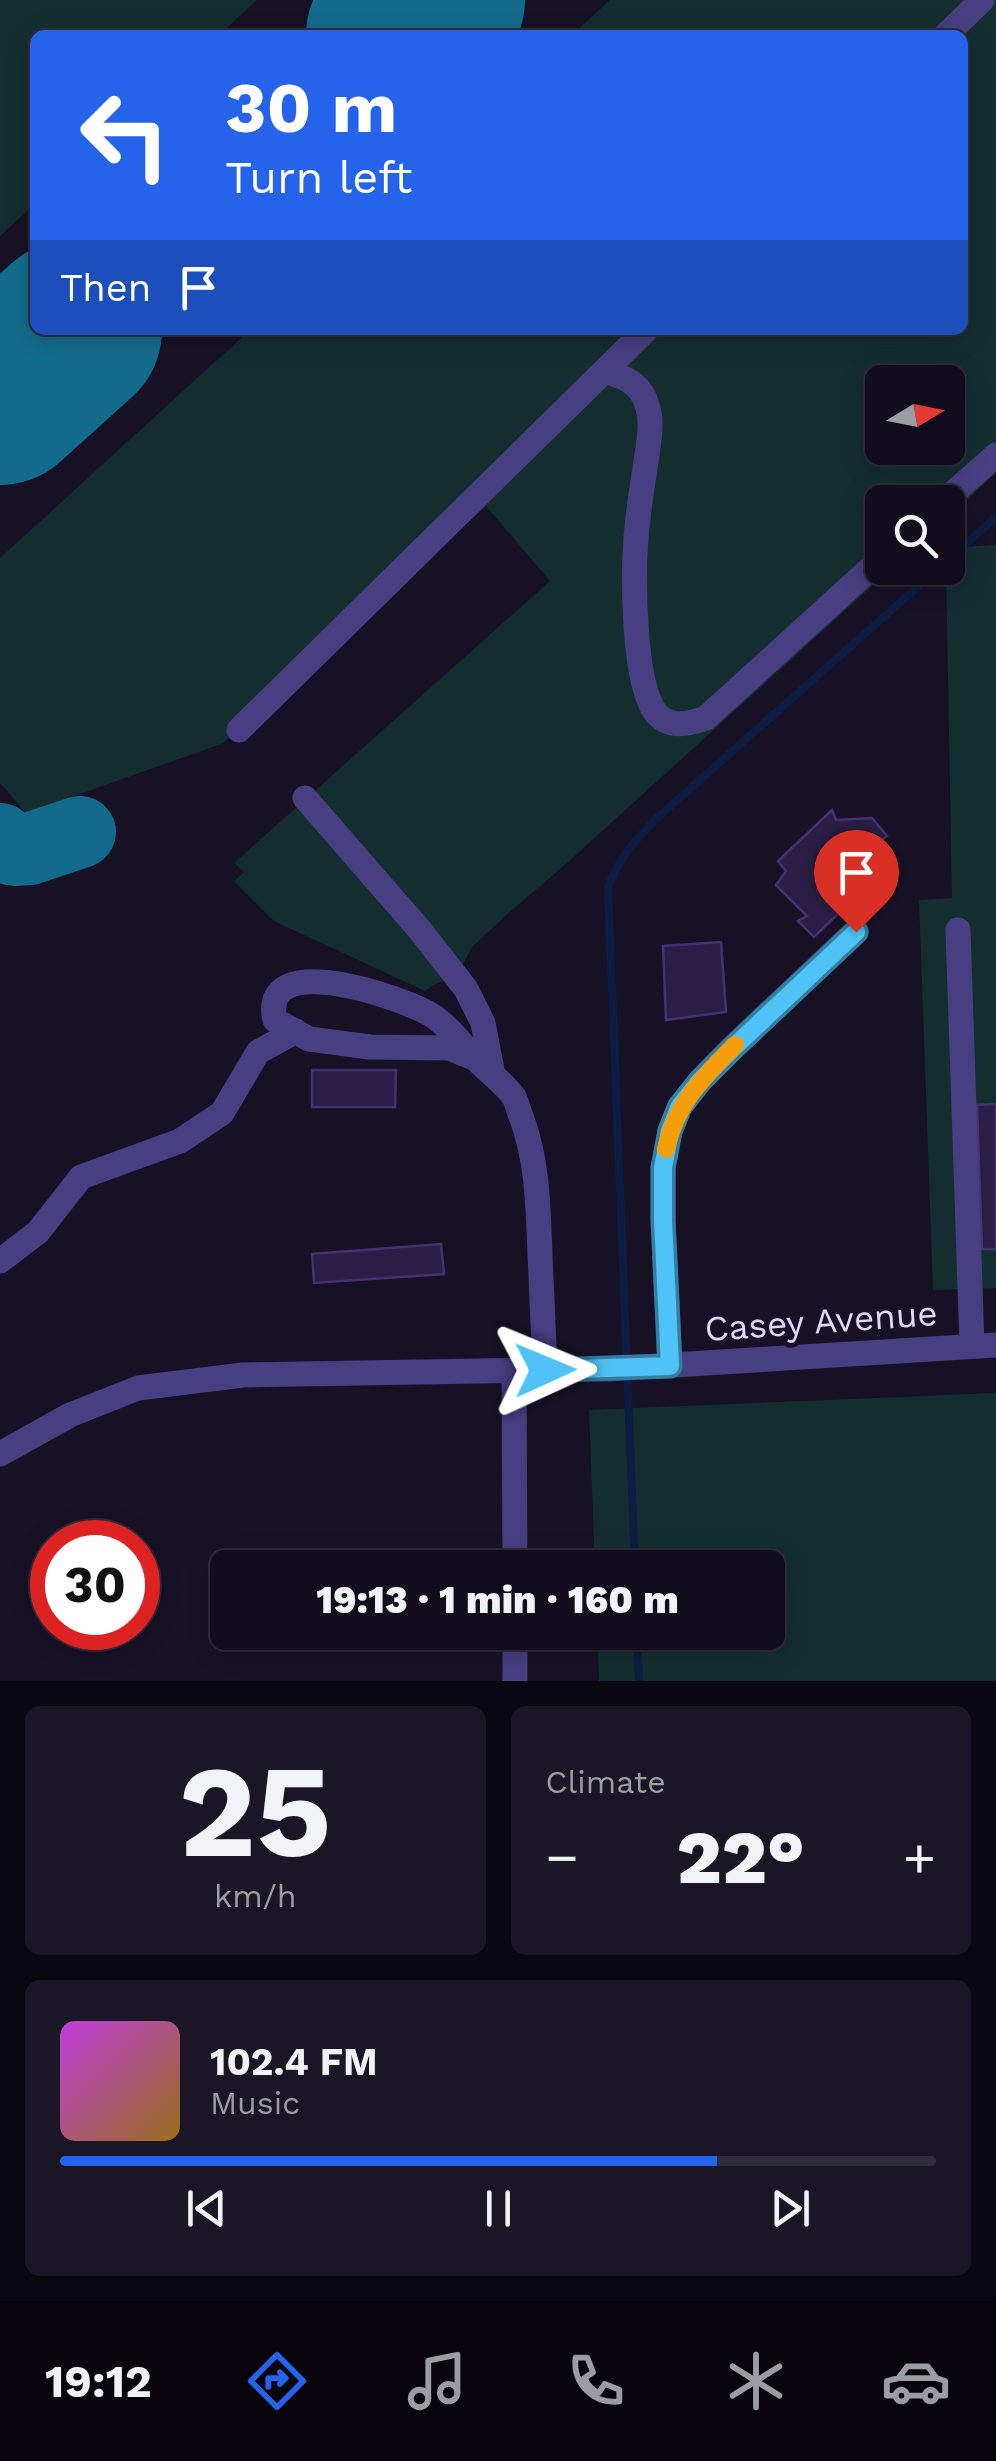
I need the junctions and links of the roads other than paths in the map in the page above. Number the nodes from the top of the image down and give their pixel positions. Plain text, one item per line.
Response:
1 (982, 0) edge
2 (951, 30) edge
3 (641, 335) edge
4 (604, 371) junction
5 (996, 454) edge
6 (962, 485) edge
7 (865, 573) edge
8 (239, 730) dead end
9 (306, 798) dead end
10 (958, 930) dead end
11 (856, 932) dead end
12 (296, 1031) junction
13 (484, 1067) junction
14 (0, 1261) edge
15 (984, 1346) edge
16 (662, 1367) junction
17 (545, 1370) junction
18 (514, 1371) junction
19 (0, 1454) edge
20 (515, 1550) edge
21 (515, 1650) edge
22 (515, 1681) edge

1 - 2 street
3 - 4 street
4 - 7 street
4 - 8 street
5 - 6 street
9 - 13 street
10 - 15 street
11 - 16 street
12 - 13 street
12 - 13 street
12 - 14 street
13 - 17 street
15 - 16 street, Casey Avenue
16 - 17 street, Casey Avenue
17 - 18 street, Casey Avenue
18 - 19 street, Casey Avenue
18 - 20 street
21 - 22 street

